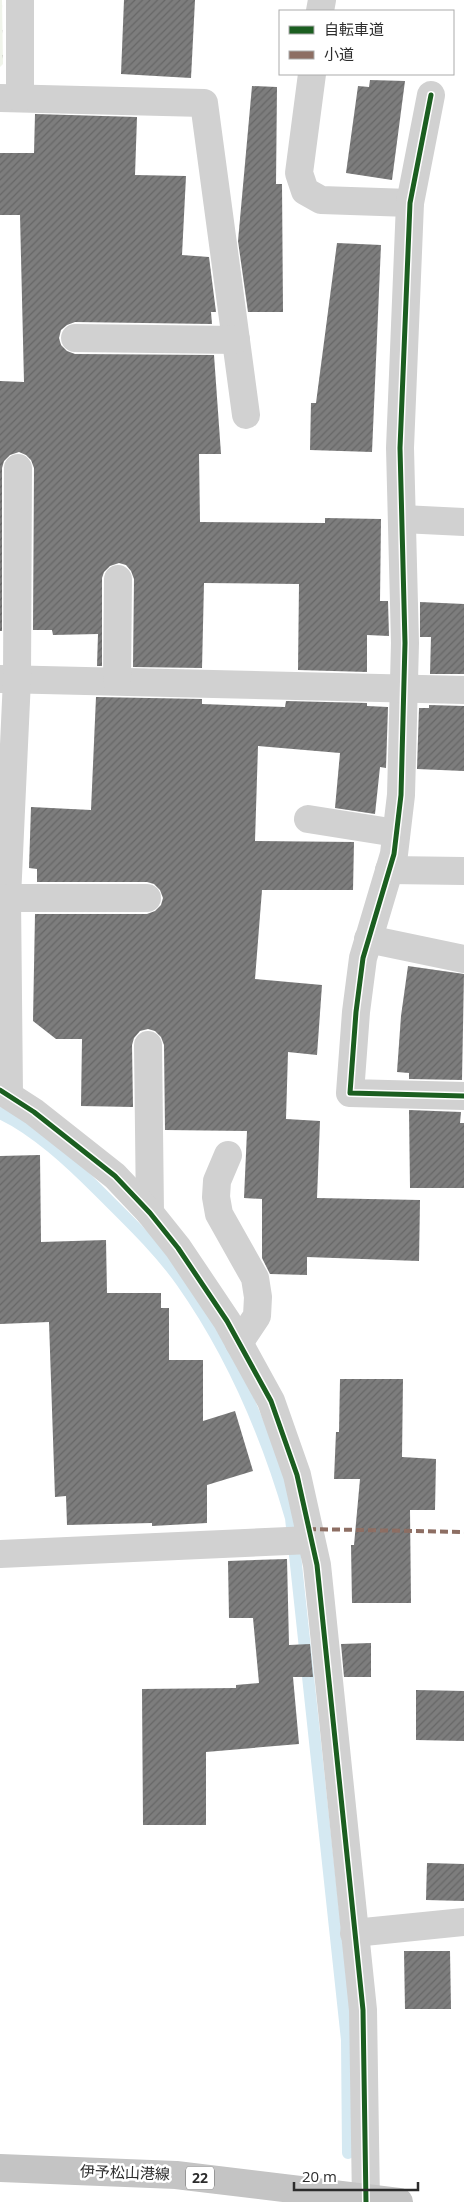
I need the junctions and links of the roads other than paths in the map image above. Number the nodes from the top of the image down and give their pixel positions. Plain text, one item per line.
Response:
1 (20, 0) edge
2 (312, 75) edge
3 (431, 95) dead end
4 (10, 98) edge
5 (410, 203) junction
6 (75, 338) dead end
7 (236, 340) junction
8 (246, 415) dead end
9 (18, 468) dead end
10 (402, 519) junction
11 (464, 522) edge
12 (118, 579) dead end
13 (8, 679) edge
14 (116, 681) junction
15 (404, 687) junction
16 (464, 690) edge
17 (308, 820) dead end
18 (396, 833) junction
19 (389, 870) junction
20 (464, 871) edge
21 (6, 898) junction
22 (147, 898) dead end
23 (368, 939) junction
24 (464, 959) edge
25 (148, 1045) dead end
26 (4, 1093) edge
27 (464, 1096) edge
28 (228, 1155) dead end
29 (150, 1213) junction
30 (239, 1343) junction
31 (296, 1540) junction
32 (0, 1554) edge
33 (464, 1922) edge
34 (354, 1933) junction
35 (0, 2168) edge
36 (366, 2200) edge
37 (399, 2202) edge

1 - 4 street
2 - 5 street
3 - 5 street
4 - 7 street
5 - 10 street
6 - 7 street
7 - 8 street
9 - 13 street
10 - 11 street
10 - 15 street
12 - 14 street
13 - 14 street
13 - 21 street
14 - 15 street
15 - 16 street
15 - 18 street
17 - 18 street
18 - 19 street
19 - 20 street
19 - 23 street
21 - 22 street
21 - 26 street
23 - 24 street
23 - 27 street
25 - 29 street
26 - 29 street
28 - 30 street
29 - 30 street
30 - 31 street
31 - 32 street
31 - 34 street
33 - 34 street
34 - 36 street
35 - 36 main road, 伊予松山港線 / 22
36 - 37 main road, 伊予松山港線 / 22

